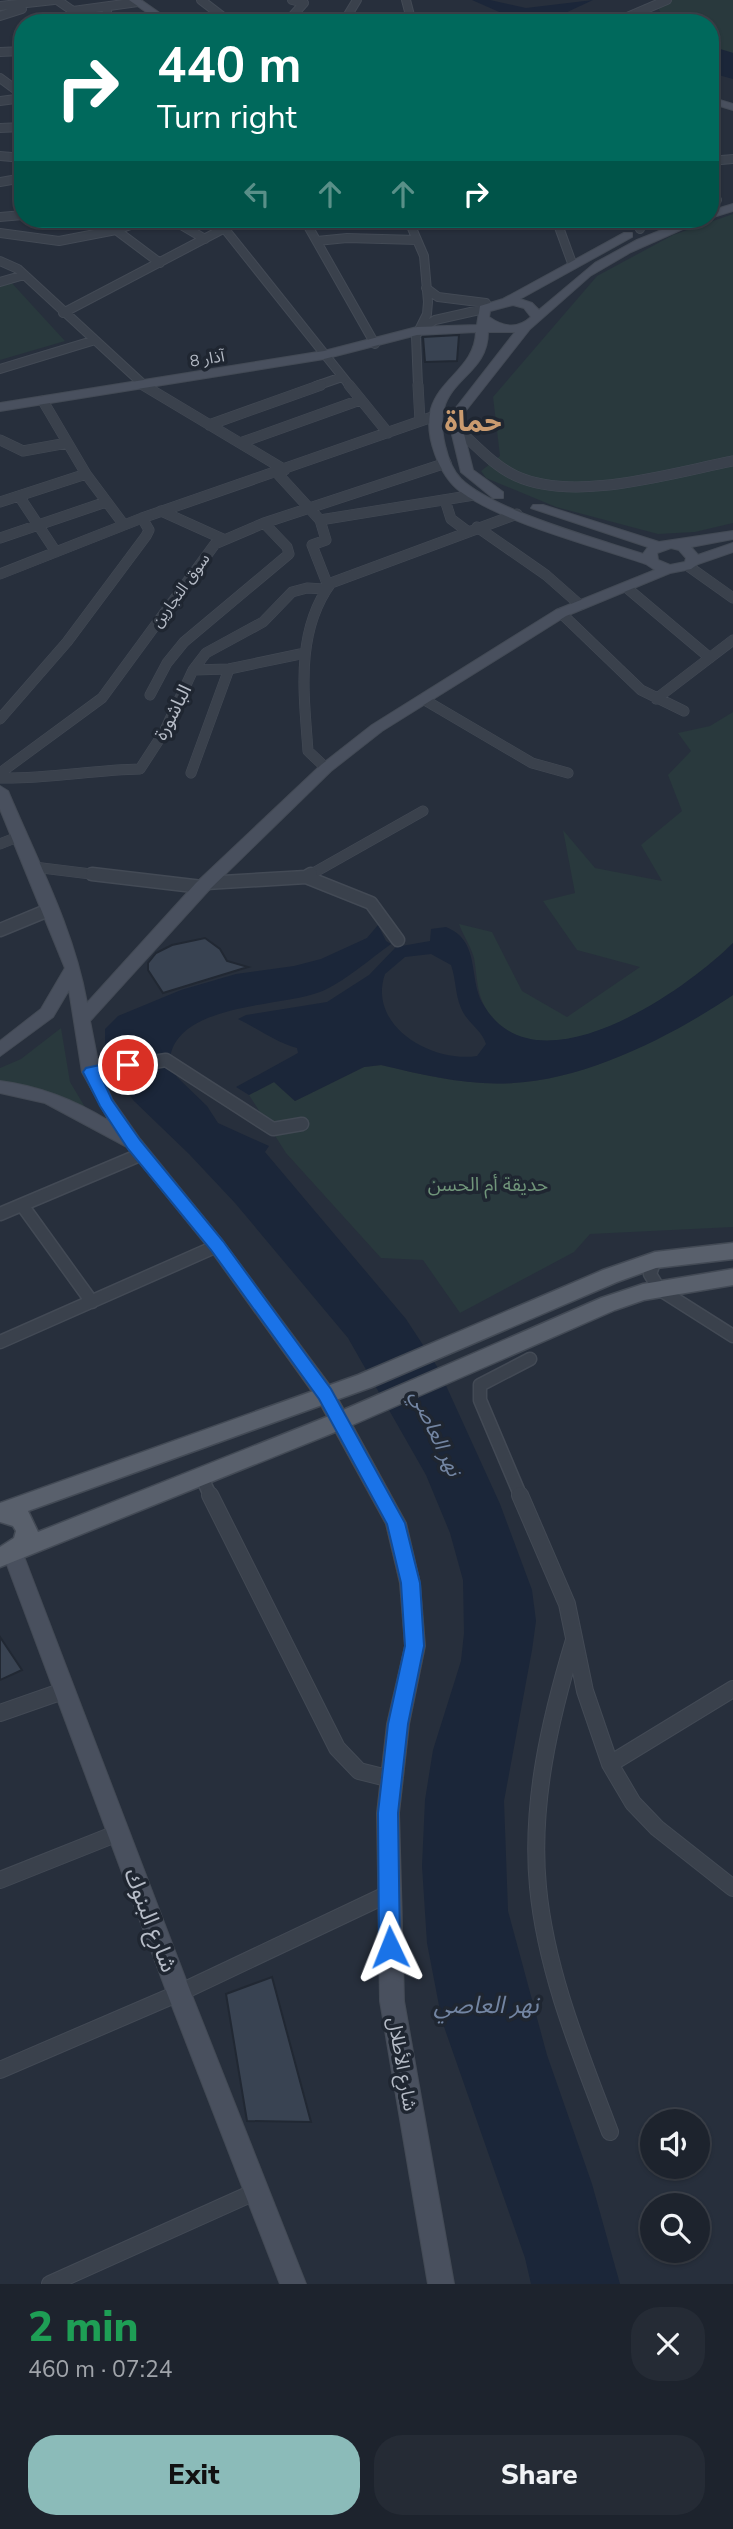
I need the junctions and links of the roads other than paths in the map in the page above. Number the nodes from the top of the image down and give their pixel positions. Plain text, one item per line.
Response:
1 (55, 0) edge
2 (201, 0) edge
3 (292, 0) edge
4 (42, 1) edge
5 (136, 1) edge
6 (665, 1) edge
7 (0, 6) edge
8 (108, 7) junction
9 (106, 14) edge
10 (156, 14) edge
11 (219, 14) edge
12 (295, 14) edge
13 (634, 14) edge
14 (0, 16) edge
15 (119, 228) edge
16 (186, 228) edge
17 (224, 228) joint
18 (309, 228) edge
19 (412, 228) edge
20 (559, 228) edge
21 (631, 228) edge
22 (673, 228) edge
23 (116, 229) junction
24 (0, 233) edge
25 (205, 239) junction
26 (417, 240) junction
27 (317, 241) junction
28 (0, 261) edge
29 (160, 263) junction
30 (572, 263) junction
31 (24, 275) junction
32 (0, 282) edge
33 (426, 288) junction
34 (507, 301) junction
35 (63, 313) junction
36 (485, 314) junction
37 (531, 322) junction
38 (454, 328) junction
39 (417, 331) junction
40 (92, 341) junction
41 (375, 344) junction
42 (481, 348) junction
43 (324, 355) junction
44 (0, 369) edge
45 (342, 377) junction
46 (143, 385) junction
47 (360, 400) junction
48 (43, 401) junction
49 (0, 407) edge
50 (435, 416) junction
51 (420, 421) junction
52 (209, 425) junction
53 (453, 425) junction
54 (387, 433) junction
55 (0, 440) edge
56 (67, 443) junction
57 (240, 443) junction
58 (491, 458) junction
59 (733, 461) edge
60 (446, 463) junction
61 (463, 463) junction
62 (281, 471) junction
63 (86, 474) junction
64 (474, 495) junction
65 (19, 496) junction
66 (445, 499) junction
67 (0, 502) edge
68 (106, 502) junction
69 (307, 509) junction
70 (161, 511) junction
71 (517, 514) junction
72 (142, 518) junction
73 (320, 520) junction
74 (264, 523) junction
75 (37, 525) junction
76 (124, 525) junction
77 (472, 529) junction
78 (0, 538) edge
79 (223, 540) junction
80 (678, 545) junction
81 (732, 545) edge
82 (658, 546) junction
83 (56, 552) junction
84 (651, 561) junction
85 (690, 564) junction
86 (668, 569) junction
87 (0, 574) edge
88 (326, 588) junction
89 (627, 588) junction
90 (733, 598) edge
91 (580, 605) junction
92 (561, 613) junction
93 (733, 640) edge
94 (305, 653) junction
95 (710, 658) junction
96 (229, 669) junction
97 (193, 670) junction
98 (149, 695) dead end
99 (423, 699) junction
100 (656, 699) junction
101 (684, 711) dead end
102 (0, 719) edge
103 (326, 768) junction
104 (191, 773) dead end
105 (568, 773) dead end
106 (0, 776) edge
107 (0, 791) edge
108 (423, 811) dead end
109 (20, 836) junction
110 (0, 844) edge
111 (34, 867) junction
112 (306, 877) junction
113 (204, 885) junction
114 (51, 909) junction
115 (0, 930) edge
116 (398, 940) dead end
117 (73, 968) junction
118 (84, 1017) junction
119 (0, 1050) edge
120 (100, 1070) junction
121 (0, 1087) edge
122 (302, 1124) dead end
123 (138, 1149) junction
124 (22, 1205) junction
125 (0, 1214) edge
126 (217, 1246) junction
127 (733, 1251) edge
128 (655, 1260) junction
129 (733, 1277) edge
130 (659, 1289) junction
131 (92, 1301) junction
132 (733, 1336) edge
133 (0, 1342) edge
134 (530, 1359) dead end
135 (325, 1394) junction
136 (342, 1420) junction
137 (201, 1476) junction
138 (0, 1512) edge
139 (4, 1554) edge
140 (574, 1640) junction
141 (733, 1689) edge
142 (63, 1690) junction
143 (0, 1713) edge
144 (610, 1764) junction
145 (391, 1779) junction
146 (118, 1833) junction
147 (0, 1880) edge
148 (733, 1888) edge
149 (387, 1894) junction
150 (179, 1993) junction
151 (0, 2070) edge
152 (610, 2132) dead end
153 (257, 2190) junction
154 (50, 2284) edge
155 (293, 2284) edge
156 (441, 2284) edge

1 - 4 street
1 - 8 street
2 - 11 street
3 - 12 street
4 - 7 street
4 - 14 street
5 - 8 street
5 - 10 main road
6 - 13 street
8 - 9 street
15 - 23 street
16 - 25 street
17 - 25 street
17 - 43 street
18 - 27 street
19 - 26 street
20 - 30 street
21 - 30 main road
22 - 37 main road
23 - 24 street
23 - 29 street
25 - 29 street
26 - 27 street
26 - 33 street
27 - 41 street
28 - 31 street
29 - 35 street
30 - 34 main road
31 - 32 street
31 - 35 street
33 - 36 street
33 - 39 street
34 - 36 main road
34 - 37 main road
35 - 40 street
36 - 37 main road
36 - 38 main road, 8 آذار
36 - 39 street
36 - 42 main road
37 - 53 main road
38 - 39 main road, 8 آذار
38 - 42 main road
39 - 41 main road, 8 آذار
39 - 51 street
40 - 44 street
40 - 46 street
41 - 43 main road, 8 آذار
42 - 50 main road
43 - 45 street
43 - 46 main road, 8 آذار
45 - 47 street
45 - 52 street
46 - 48 main road, 8 آذار
46 - 52 street
47 - 54 street
47 - 57 street
48 - 49 main road, 8 آذار
48 - 56 street
50 - 51 street
50 - 60 main road
51 - 54 street
52 - 57 street
53 - 58 street
53 - 61 main road
54 - 62 street
55 - 56 street
56 - 63 street
57 - 62 street
58 - 59 street
58 - 61 street
60 - 64 main road
60 - 69 street, سوق النجارين
61 - 82 main road
62 - 69 street
62 - 70 street
63 - 65 street
63 - 68 street
64 - 66 street
64 - 71 main road
65 - 67 street
65 - 75 street
66 - 73 street
66 - 77 street
68 - 75 street
68 - 76 street
69 - 73 street
69 - 74 street, سوق النجارين
70 - 72 street
70 - 79 street
71 - 77 street, الباشورة
71 - 84 main road
72 - 76 street
72 - 102 street
73 - 88 street
74 - 79 street, سوق النجارين
74 - 98 street
75 - 78 street
75 - 83 street
76 - 83 street
77 - 88 street, الباشورة
77 - 91 street
79 - 106 street, سوق النجارين
80 - 81 main road
80 - 82 main road
80 - 85 main road
81 - 85 main road
82 - 84 main road
83 - 87 street
84 - 86 main road
85 - 86 main road
85 - 90 street
86 - 89 main road
88 - 94 street
88 - 97 street, الباشورة
89 - 91 main road
89 - 95 street
91 - 92 main road
92 - 99 main road
92 - 100 street
93 - 95 street
94 - 96 street
94 - 103 street
95 - 100 street
96 - 97 street
96 - 104 street
97 - 106 street, الباشورة
99 - 103 main road
99 - 105 street
100 - 101 street
103 - 113 main road
107 - 109 main road, شارع الأطلال
108 - 112 street
109 - 110 street
109 - 111 main road, شارع الأطلال
111 - 113 street
111 - 114 main road, شارع الأطلال
112 - 113 street
112 - 116 street
113 - 118 main road
114 - 115 street
114 - 117 main road, شارع الأطلال
117 - 118 main road, شارع الأطلال
117 - 119 main road
118 - 120 main road, شارع الأطلال
120 - 122 street
120 - 123 main road, شارع الأطلال
121 - 123 main road
123 - 124 street
123 - 126 main road, شارع الأطلال
124 - 125 street
124 - 131 street
126 - 131 street
126 - 135 main road, شارع الأطلال
127 - 128 main road
128 - 130 street
128 - 135 main road
129 - 130 main road
130 - 132 street
130 - 136 main road
131 - 133 street
134 - 140 street
135 - 136 main road, شارع الأطلال
135 - 138 main road
136 - 137 main road
136 - 145 main road, شارع الأطلال
137 - 139 main road
137 - 145 street
138 - 139 main road
139 - 142 main road, شارع البنوك
140 - 144 street
140 - 152 street
141 - 144 street
142 - 143 street
142 - 146 main road, شارع البنوك
144 - 148 street
145 - 149 main road, شارع الأطلال
146 - 147 street
146 - 150 main road, شارع البنوك
149 - 150 street
149 - 156 main road, شارع الأطلال
150 - 151 street
150 - 153 main road, شارع البنوك
153 - 154 street
153 - 155 main road, شارع البنوك

